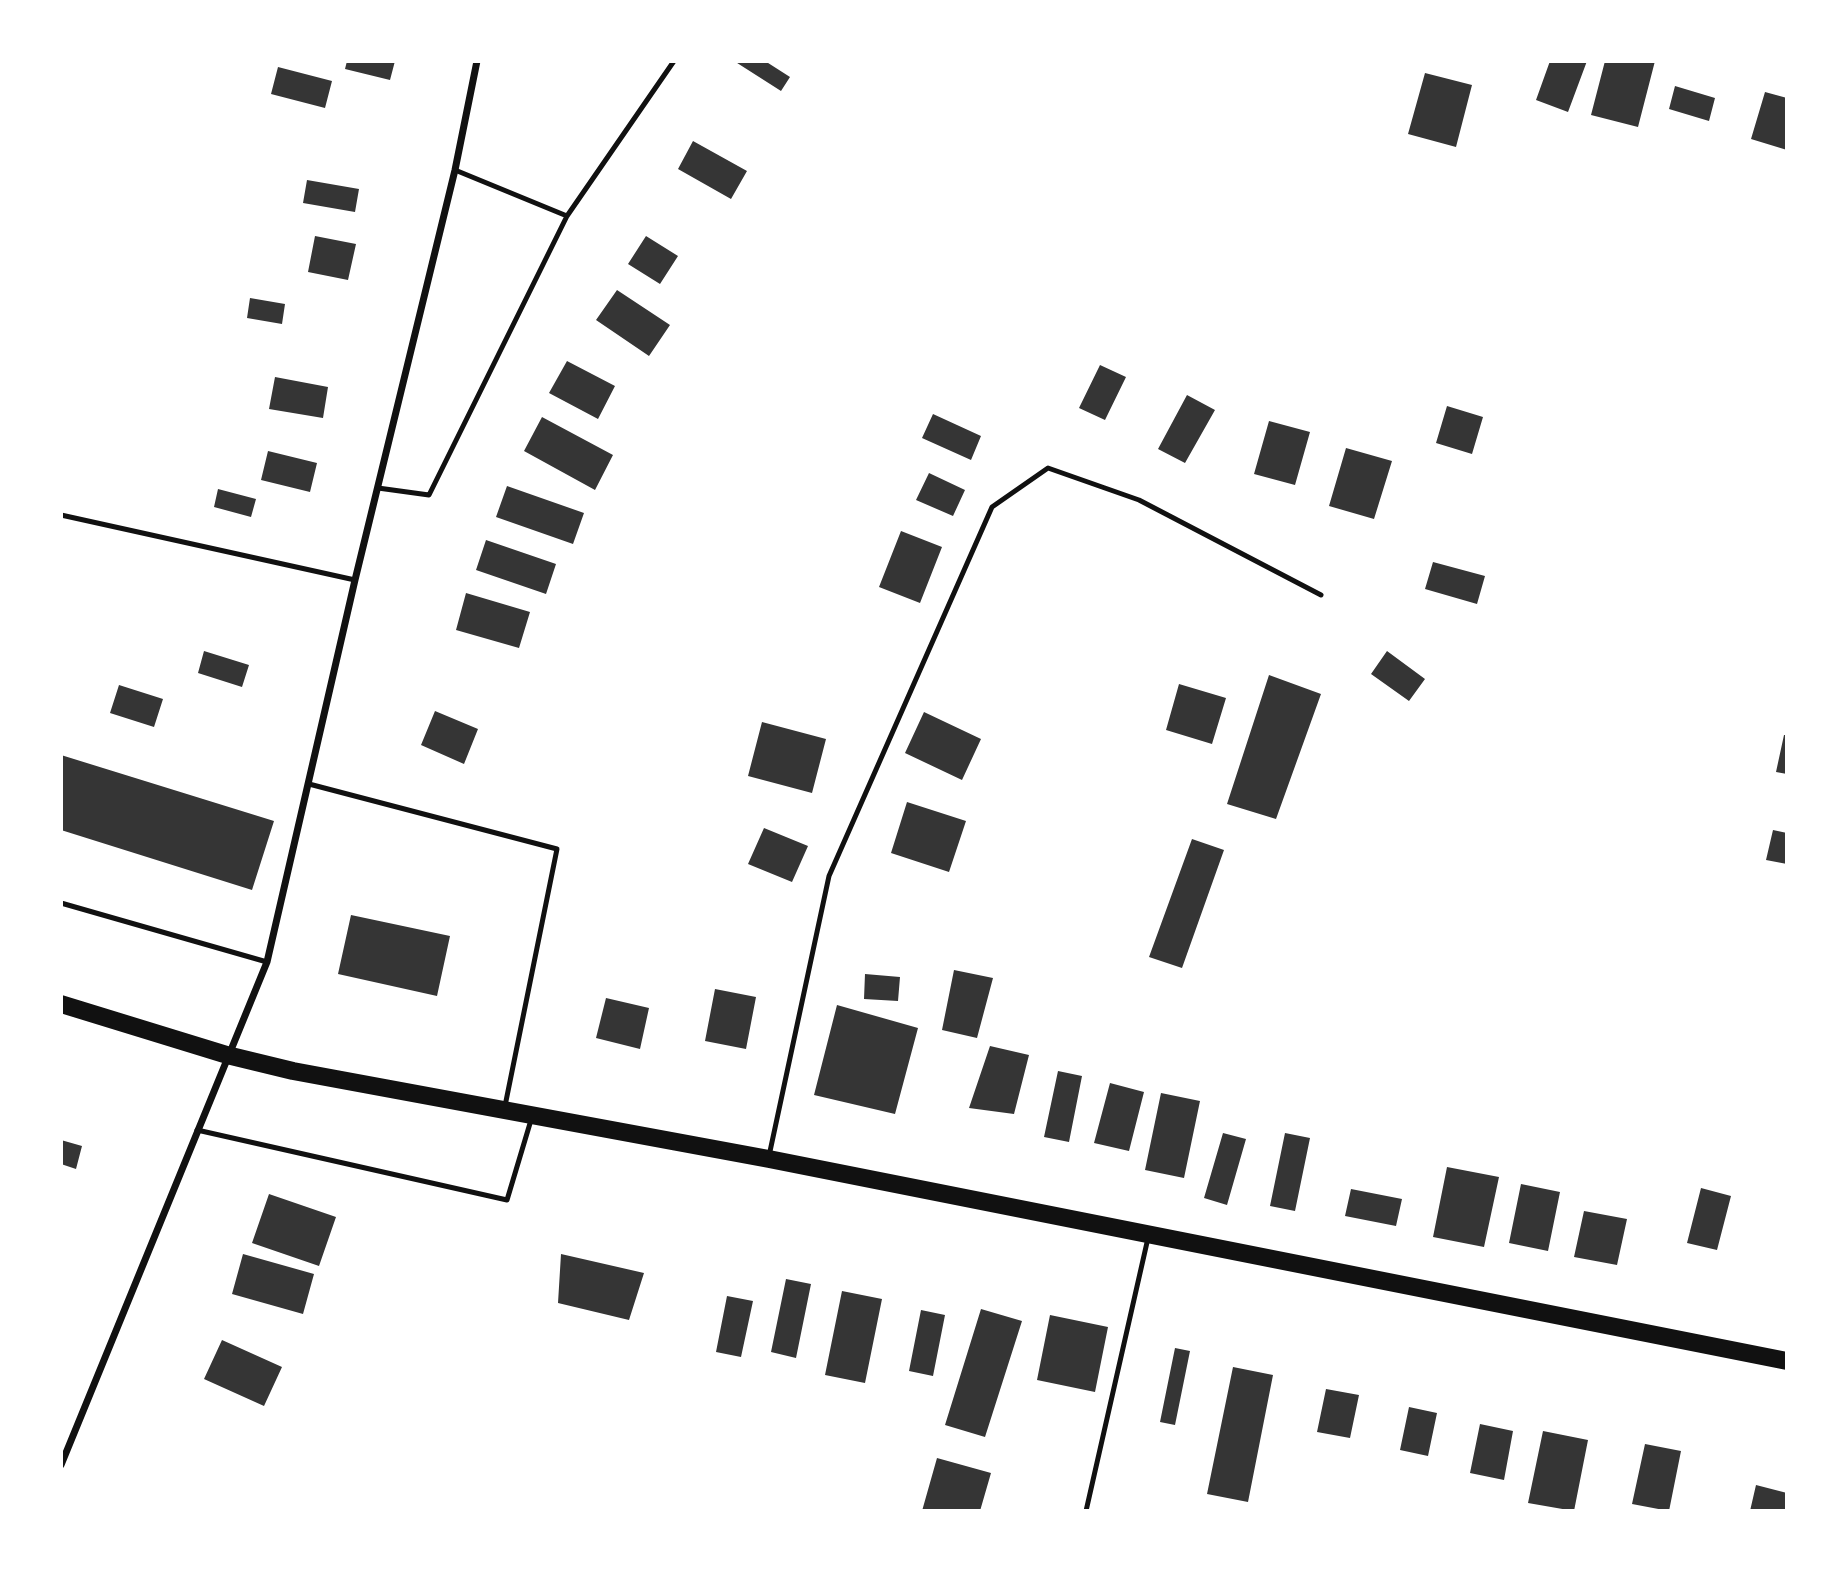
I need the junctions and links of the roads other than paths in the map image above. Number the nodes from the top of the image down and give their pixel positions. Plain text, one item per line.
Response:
1 (477, 61) edge
2 (674, 61) edge
3 (455, 170) junction
4 (567, 216) junction
5 (378, 488) junction
6 (61, 514) edge
7 (355, 580) junction
8 (1321, 595) dead end
9 (309, 784) junction
10 (61, 903) edge
11 (267, 962) junction
12 (61, 1004) edge
13 (227, 1055) junction
14 (503, 1112) junction
15 (532, 1116) junction
16 (197, 1130) junction
17 (769, 1159) junction
18 (1148, 1235) junction
19 (1787, 1361) edge
20 (61, 1465) edge
21 (1086, 1511) edge

1 - 3 street
2 - 4 lane
3 - 4 lane
3 - 5 street
4 - 5 lane
5 - 7 street
6 - 7 lane
7 - 9 street
8 - 17 lane
9 - 11 street
9 - 14 lane
10 - 11 lane
11 - 13 street
12 - 13 main road
13 - 14 main road
13 - 16 street
14 - 15 main road
15 - 16 lane
15 - 17 main road
16 - 20 street
17 - 18 main road
18 - 19 main road
18 - 21 lane

